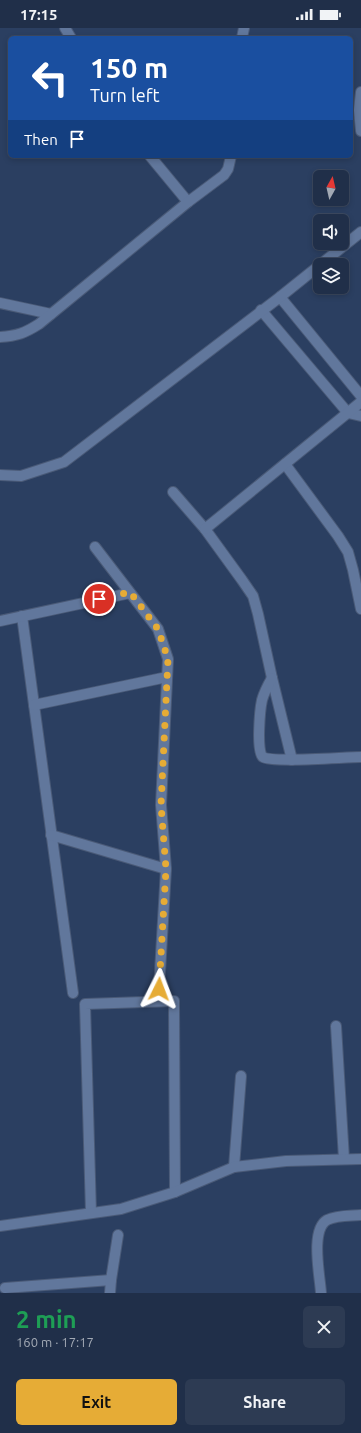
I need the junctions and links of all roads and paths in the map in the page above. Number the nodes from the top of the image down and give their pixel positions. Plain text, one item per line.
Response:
1 (361, 92) edge
2 (361, 131) edge
3 (152, 158) edge
4 (229, 158) edge
5 (188, 202) junction
6 (361, 232) edge
7 (280, 297) junction
8 (0, 302) edge
9 (261, 310) junction
10 (51, 314) junction
11 (0, 336) edge
12 (361, 396) edge
13 (361, 402) edge
14 (348, 413) junction
15 (361, 416) edge
16 (285, 464) junction
17 (0, 475) edge
18 (173, 492) dead end
19 (205, 529) junction
20 (95, 547) dead end
21 (130, 592) junction
22 (361, 609) edge
23 (22, 616) junction
24 (0, 621) edge
25 (167, 676) junction
26 (272, 678) junction
27 (34, 705) junction
28 (361, 756) edge
29 (292, 760) junction
30 (51, 835) junction
31 (166, 869) junction
32 (159, 989) dead end
33 (73, 993) dead end
34 (336, 1026) dead end
35 (241, 1076) dead end
36 (344, 1159) junction
37 (361, 1159) edge
38 (234, 1167) junction
39 (175, 1192) junction
40 (91, 1214) junction
41 (361, 1215) edge
42 (0, 1226) edge
43 (118, 1235) dead end
44 (110, 1280) junction
45 (5, 1288) dead end
46 (110, 1293) edge
47 (321, 1293) edge

1 - 2 street
3 - 5 street
4 - 5 street
5 - 10 street
6 - 7 street
7 - 9 street
7 - 12 street
8 - 10 street
9 - 14 street
9 - 17 street
10 - 11 street
13 - 14 street
14 - 15 street
14 - 16 street
16 - 19 street
16 - 22 street
18 - 19 street
19 - 26 street
20 - 21 street
21 - 23 street
21 - 25 street
23 - 24 street
23 - 27 street
25 - 27 street
25 - 31 street
26 - 29 street
26 - 29 street
27 - 30 street
28 - 29 street
30 - 31 street
30 - 33 street
31 - 32 street
34 - 36 street
35 - 38 street
36 - 37 street
36 - 38 street
38 - 39 street
39 - 40 street
39 - 40 street
40 - 42 street
41 - 47 street
43 - 44 street
44 - 45 street
44 - 46 street

